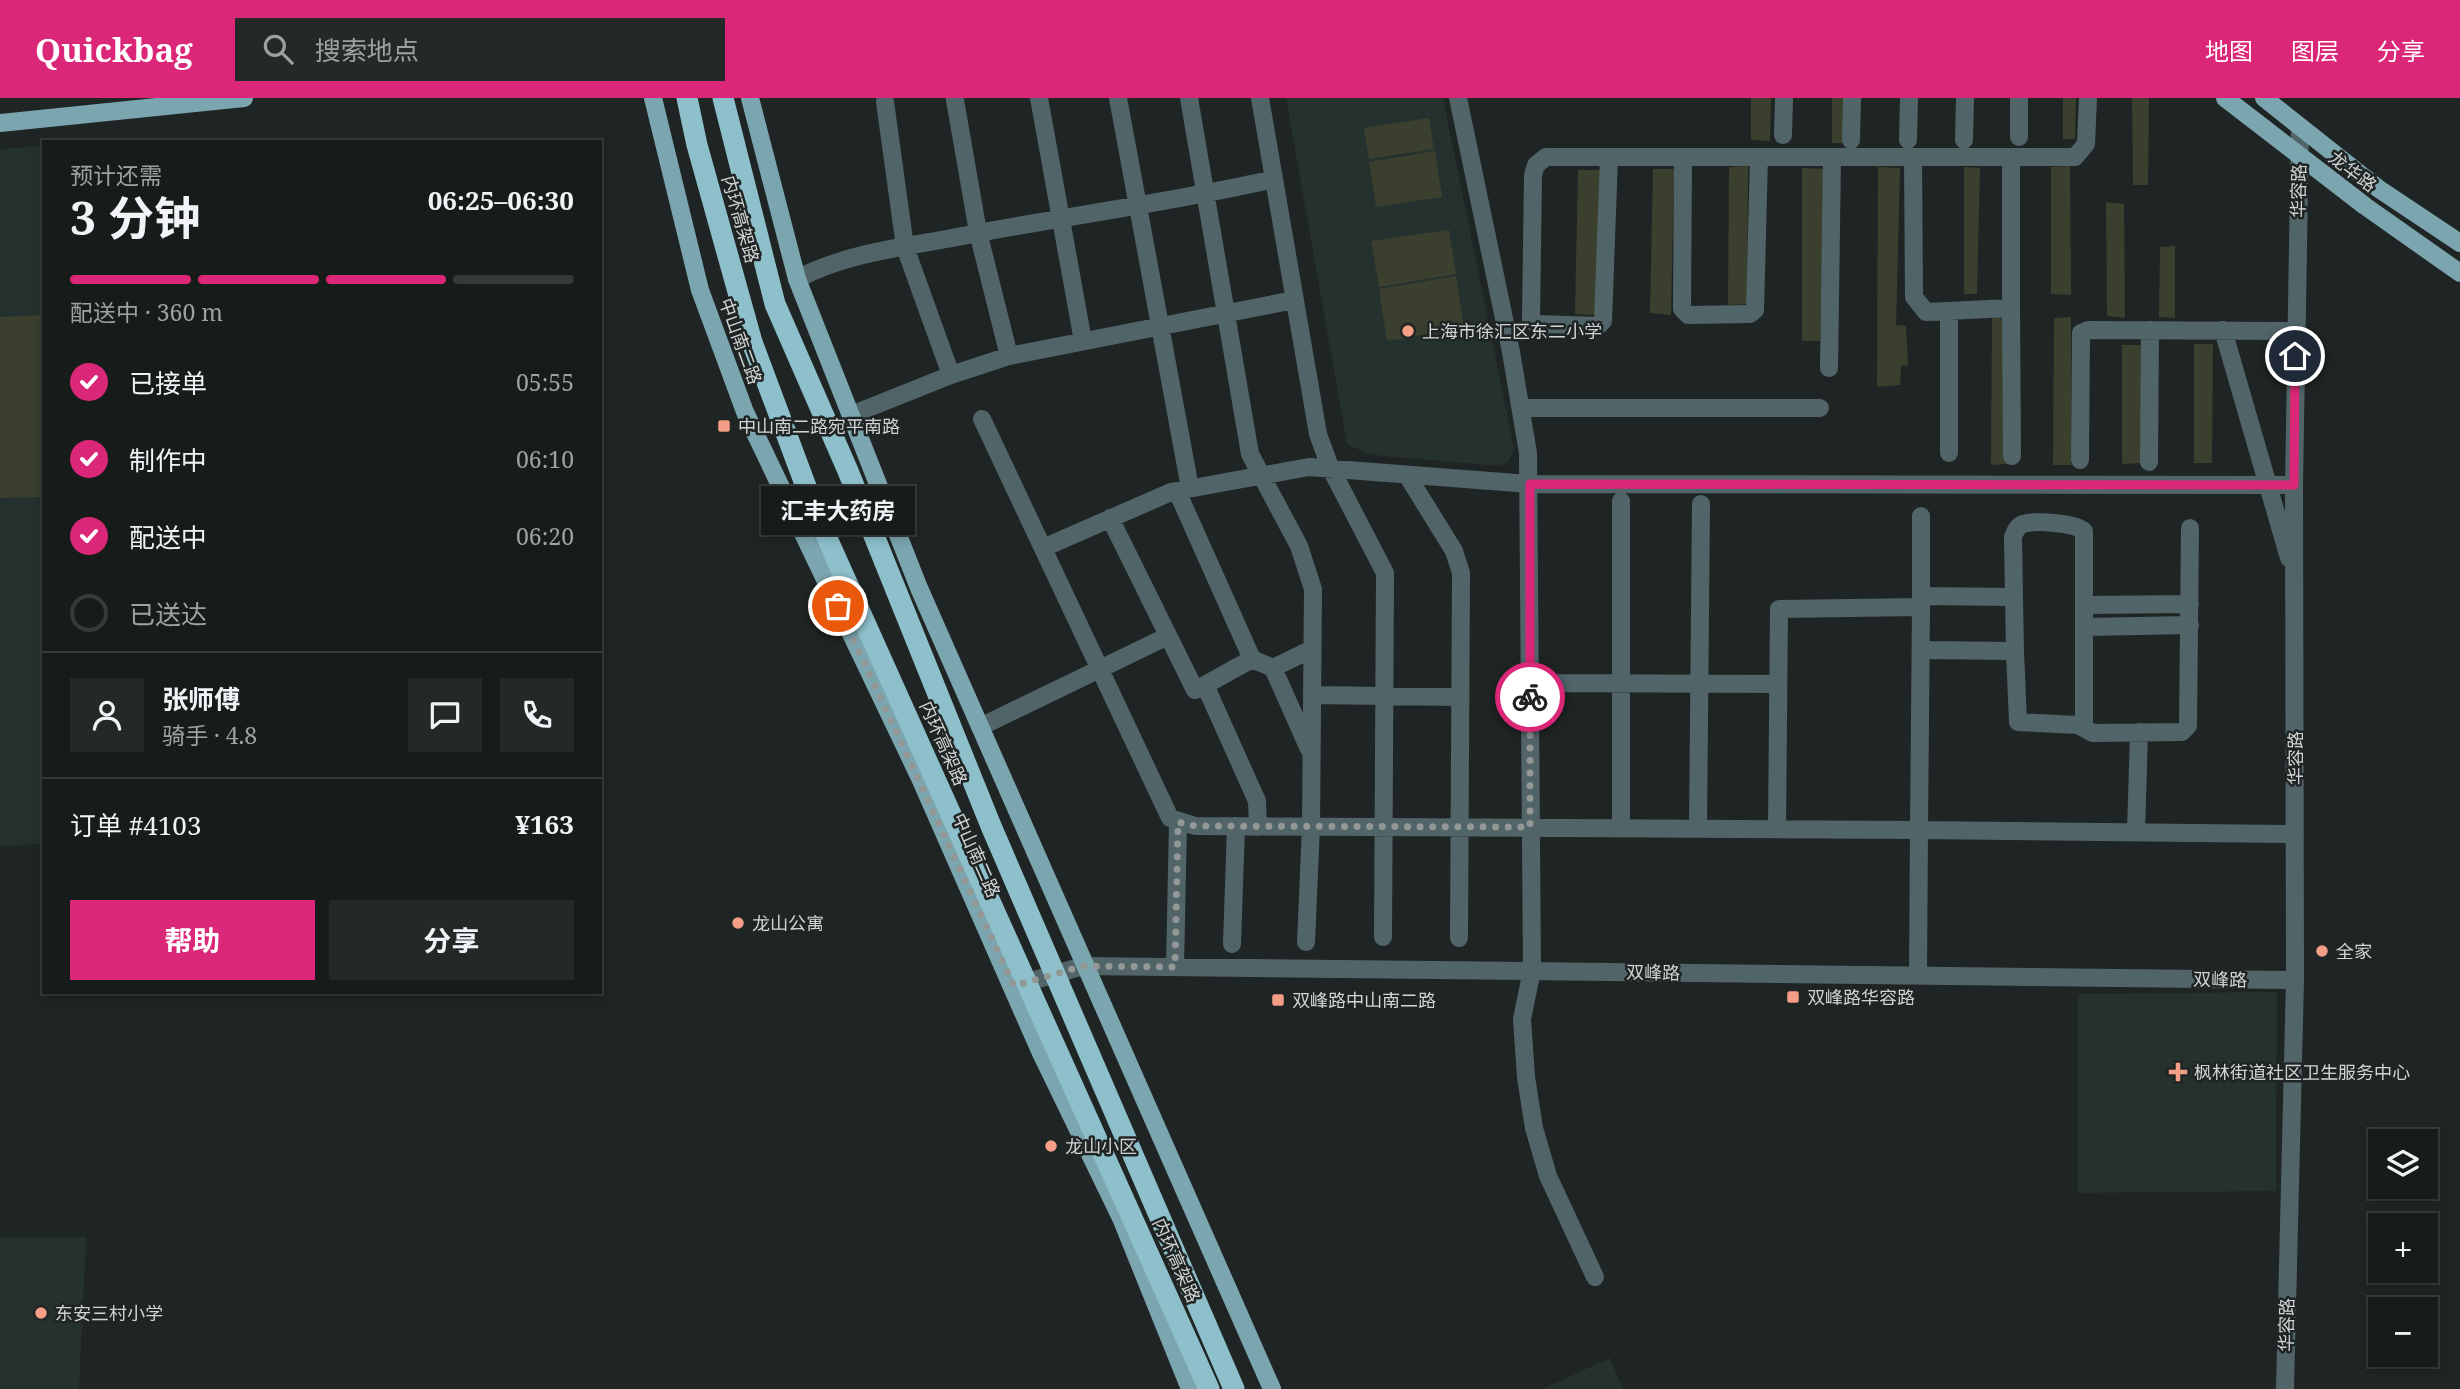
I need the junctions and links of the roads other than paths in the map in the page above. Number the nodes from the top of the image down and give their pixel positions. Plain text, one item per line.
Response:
1 (244, 98) edge
2 (653, 98) edge
3 (687, 98) edge
4 (723, 98) edge
5 (750, 98) edge
6 (1039, 98) edge
7 (1118, 98) edge
8 (1189, 98) edge
9 (1260, 98) edge
10 (1458, 98) edge
11 (1784, 98) edge
12 (1852, 98) edge
13 (1909, 98) edge
14 (1965, 98) edge
15 (2019, 98) edge
16 (2088, 98) edge
17 (2225, 98) edge
18 (2263, 98) edge
19 (956, 100) dead end
20 (885, 102) dead end
21 (0, 123) edge
22 (2300, 127) junction
23 (1783, 135) dead end
24 (2019, 138) dead end
25 (1851, 140) dead end
26 (1964, 140) dead end
27 (1910, 148) junction
28 (1609, 156) junction
29 (2299, 156) junction
30 (1684, 157) junction
31 (1759, 157) junction
32 (1832, 157) junction
33 (2011, 158) junction
34 (1274, 179) junction
35 (1205, 195) junction
36 (1137, 208) junction
37 (1059, 218) junction
38 (978, 232) junction
39 (2460, 243) edge
40 (905, 247) junction
41 (2460, 273) edge
42 (797, 279) junction
43 (1294, 300) junction
44 (2011, 308) junction
45 (1949, 312) junction
46 (1225, 315) junction
47 (1159, 328) junction
48 (2150, 330) junction
49 (2223, 330) junction
50 (2296, 331) junction
51 (1083, 341) junction
52 (1009, 356) junction
53 (1829, 369) dead end
54 (951, 375) junction
55 (1521, 408) junction
56 (1820, 408) dead end
57 (851, 415) junction
58 (982, 419) dead end
59 (1949, 453) dead end
60 (2012, 456) dead end
61 (2080, 460) dead end
62 (2149, 462) dead end
63 (1330, 467) junction
64 (1261, 475) junction
65 (1407, 475) junction
66 (1530, 484) junction
67 (2294, 485) junction
68 (1184, 489) junction
69 (1621, 501) dead end
70 (1701, 504) dead end
71 (1921, 516) dead end
72 (1110, 518) junction
73 (2190, 528) dead end
74 (1043, 548) junction
75 (2296, 582) junction
76 (2014, 597) junction
77 (1921, 602) junction
78 (2190, 604) junction
79 (2085, 605) junction
80 (2190, 625) junction
81 (2086, 627) junction
82 (1168, 636) junction
83 (1312, 649) junction
84 (1921, 650) junction
85 (2015, 650) junction
86 (1252, 659) junction
87 (1273, 668) junction
88 (1100, 669) junction
89 (1530, 683) junction
90 (1622, 683) junction
91 (1699, 684) junction
92 (1778, 684) junction
93 (1205, 685) junction
94 (1312, 695) junction
95 (1385, 697) junction
96 (1460, 697) junction
97 (2078, 725) junction
98 (980, 727) junction
99 (2139, 732) junction
100 (1311, 754) junction
101 (1178, 822) junction
102 (1236, 827) junction
103 (1258, 827) junction
104 (1311, 827) junction
105 (1384, 827) junction
106 (1460, 827) junction
107 (1530, 827) junction
108 (1621, 828) junction
109 (1698, 828) junction
110 (1777, 829) junction
111 (1919, 830) junction
112 (2136, 832) junction
113 (2295, 834) junction
114 (1383, 937) dead end
115 (1459, 938) dead end
116 (1306, 942) dead end
117 (1232, 944) dead end
118 (1083, 966) junction
119 (1175, 967) junction
120 (1532, 970) junction
121 (1918, 975) junction
122 (2295, 980) junction
123 (1014, 986) junction
124 (1595, 1277) dead end
125 (1191, 1389) edge
126 (1209, 1389) edge
127 (1234, 1389) edge
128 (1272, 1389) edge
129 (2285, 1389) edge

1 - 21 main road
2 - 123 main road, 中山南二路
3 - 126 highway, 内环高架路, bridge
4 - 127 highway, 内环高架路, bridge
5 - 42 main road
6 - 37 street
7 - 36 street
8 - 35 street
9 - 34 street
10 - 55 street
11 - 23 street
12 - 25 street
13 - 27 street
14 - 26 street
15 - 24 street
16 - 33 street
17 - 29 main road, 龙华路
18 - 22 main road, 龙华路
19 - 38 street
20 - 40 street
22 - 29 street, 华容路
22 - 39 main road, 龙华路
27 - 32 street
27 - 33 street
27 - 45 street
28 - 28 street
28 - 30 street
29 - 41 main road, 龙华路
29 - 50 street, 华容路
30 - 31 street
30 - 31 street
31 - 32 street
32 - 53 street
33 - 44 street
34 - 35 street
34 - 43 street
35 - 36 street
35 - 46 street
36 - 37 street
36 - 47 street
37 - 38 street
37 - 51 street
38 - 40 street
38 - 52 street
40 - 42 street
40 - 54 street
42 - 57 main road
43 - 46 street
43 - 63 street
44 - 45 street
44 - 60 street
45 - 59 street
46 - 47 street
46 - 64 street
47 - 51 street
47 - 68 street
48 - 49 street
48 - 61 street
48 - 62 street
49 - 50 street
49 - 75 street
50 - 67 street, 华容路
51 - 52 street
52 - 54 street
54 - 57 street
55 - 56 street
55 - 66 street
57 - 98 main road
58 - 74 street
63 - 64 street
63 - 65 street
63 - 95 street
64 - 68 street
64 - 83 street
65 - 66 street
65 - 96 street
66 - 67 street
66 - 89 street
67 - 75 street, 华容路
68 - 72 street
68 - 86 street
69 - 90 street
70 - 91 street
71 - 77 street
72 - 74 street
72 - 82 street
73 - 78 street
74 - 88 street
75 - 113 street, 华容路
76 - 77 street
76 - 79 street
76 - 85 street
77 - 84 street
77 - 92 street
78 - 79 street
78 - 80 street
79 - 81 street
80 - 81 street
80 - 99 street
81 - 97 street
82 - 88 street
82 - 93 street
83 - 87 street
83 - 94 street
84 - 85 street
84 - 111 street
85 - 97 street
86 - 87 street
86 - 93 street
87 - 100 street
88 - 98 street
88 - 101 street
89 - 90 street
89 - 107 street
90 - 91 street
90 - 108 street
91 - 92 street
91 - 109 street
92 - 110 street
93 - 103 street
94 - 95 street
94 - 100 street
95 - 96 street
95 - 105 street
96 - 106 street
97 - 99 street
98 - 118 main road
99 - 112 street
100 - 104 street
101 - 102 street
101 - 119 street
102 - 103 street
102 - 117 street
103 - 104 street
104 - 105 street
104 - 116 street
105 - 106 street
105 - 114 street
106 - 107 street
106 - 115 street
107 - 108 street
107 - 120 street
108 - 109 street
109 - 110 street
110 - 111 street
111 - 112 street
111 - 121 street
112 - 113 street
113 - 122 street, 华容路
118 - 119 street, 双峰路
118 - 123 street, 双峰路
118 - 128 main road
119 - 120 street, 双峰路
120 - 121 street, 双峰路
120 - 124 street
121 - 122 street, 双峰路
122 - 129 street, 华容路
123 - 125 main road, 中山南二路

